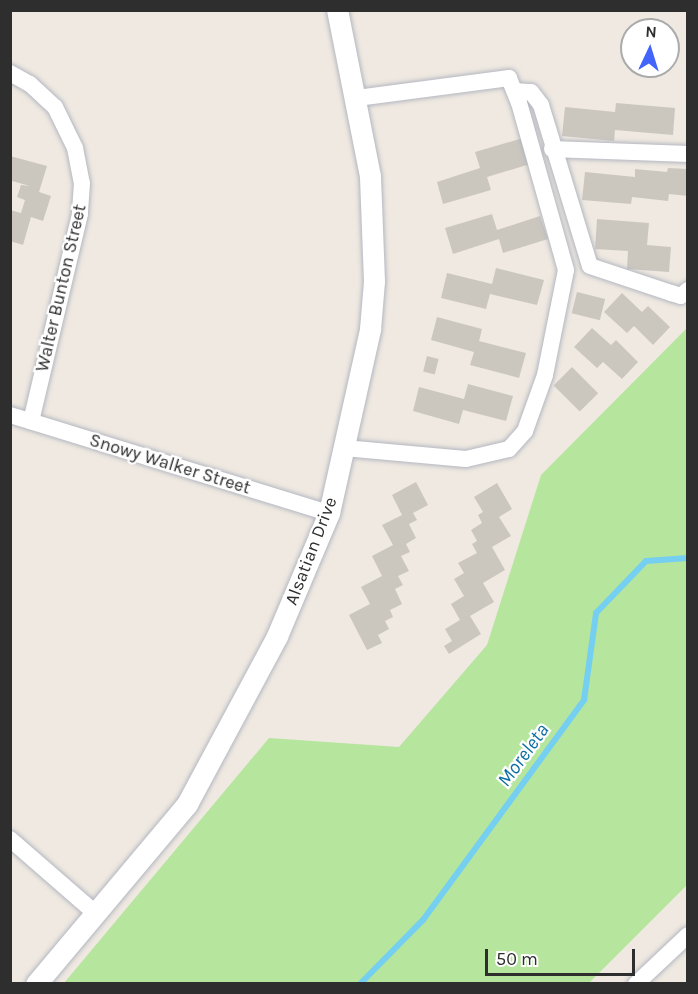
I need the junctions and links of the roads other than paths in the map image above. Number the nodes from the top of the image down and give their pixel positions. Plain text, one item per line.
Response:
1 (337, 10) edge
2 (10, 73) edge
3 (515, 91) junction
4 (357, 98) junction
5 (552, 148) junction
6 (687, 153) edge
7 (687, 290) edge
8 (10, 415) edge
9 (31, 421) junction
10 (344, 448) junction
11 (330, 513) junction
12 (10, 839) edge
13 (95, 914) junction
14 (687, 935) edge
15 (36, 984) edge
16 (636, 984) edge

1 - 4 street, Alsatian Drive
2 - 9 street, Walter Bunton Street
3 - 4 street
3 - 5 street
3 - 10 street
4 - 10 street, Alsatian Drive
5 - 6 street
5 - 7 street
8 - 9 street, Snowy Walker Street
9 - 11 street, Snowy Walker Street
10 - 11 street, Alsatian Drive
11 - 13 street, Alsatian Drive
12 - 13 street
13 - 15 street, Alsatian Drive
14 - 16 street

